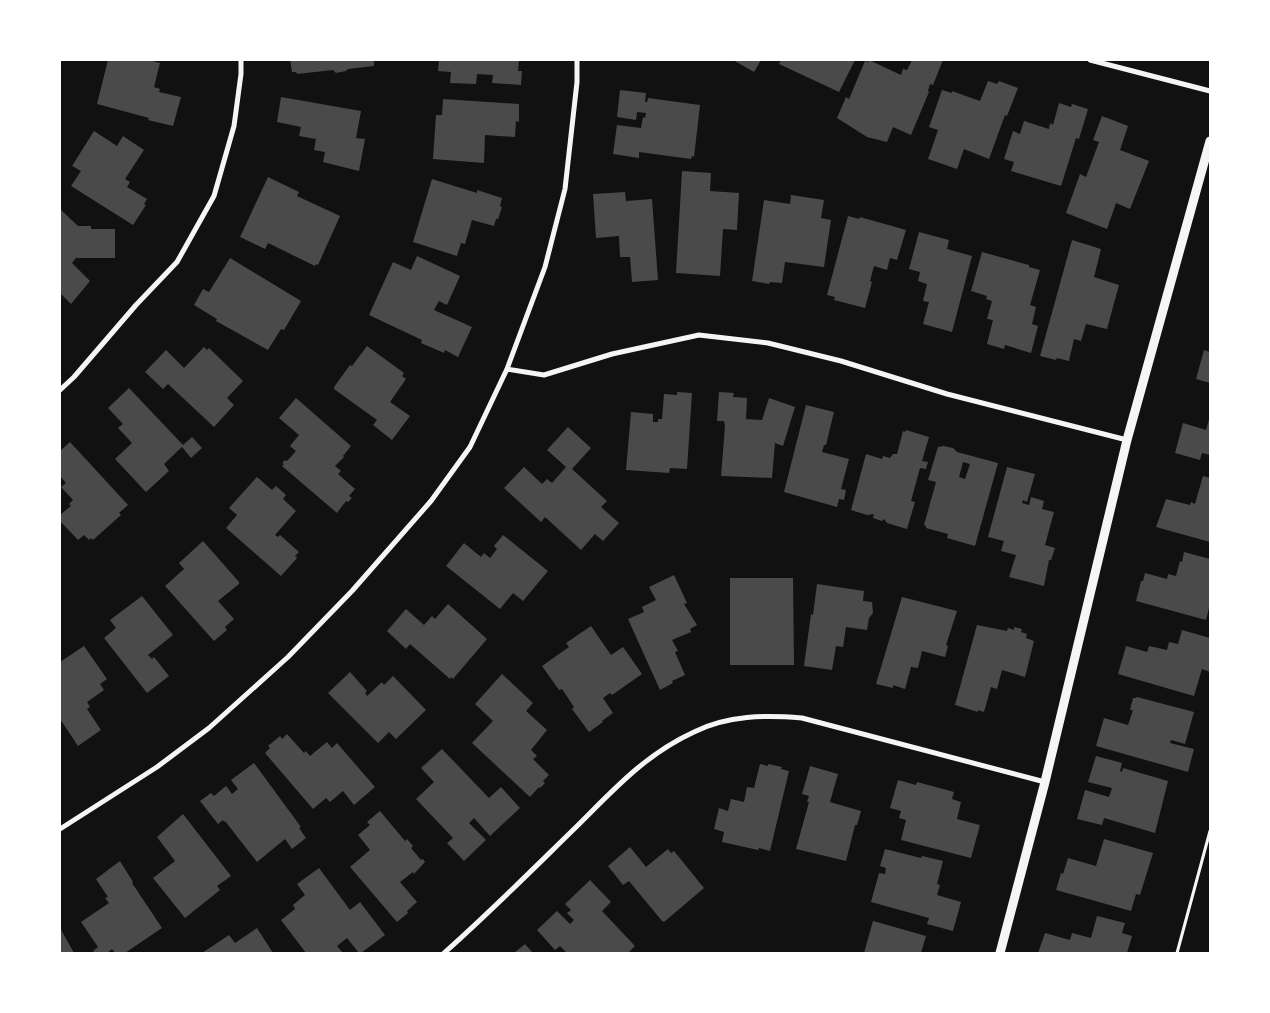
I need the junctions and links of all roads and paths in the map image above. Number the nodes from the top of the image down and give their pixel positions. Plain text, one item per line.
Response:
1 (241, 60) edge
2 (577, 60) edge
3 (1090, 60) edge
4 (1210, 91) edge
5 (1210, 141) edge
6 (507, 369) junction
7 (60, 390) edge
8 (1127, 440) junction
9 (1045, 782) junction
10 (60, 829) edge
11 (1210, 831) edge
12 (444, 953) edge
13 (1000, 953) edge
14 (1177, 953) edge

1 - 7 street
2 - 6 street
3 - 4 street
5 - 8 street
6 - 8 street
6 - 10 street
8 - 9 street
9 - 12 street
9 - 13 street
11 - 14 path

